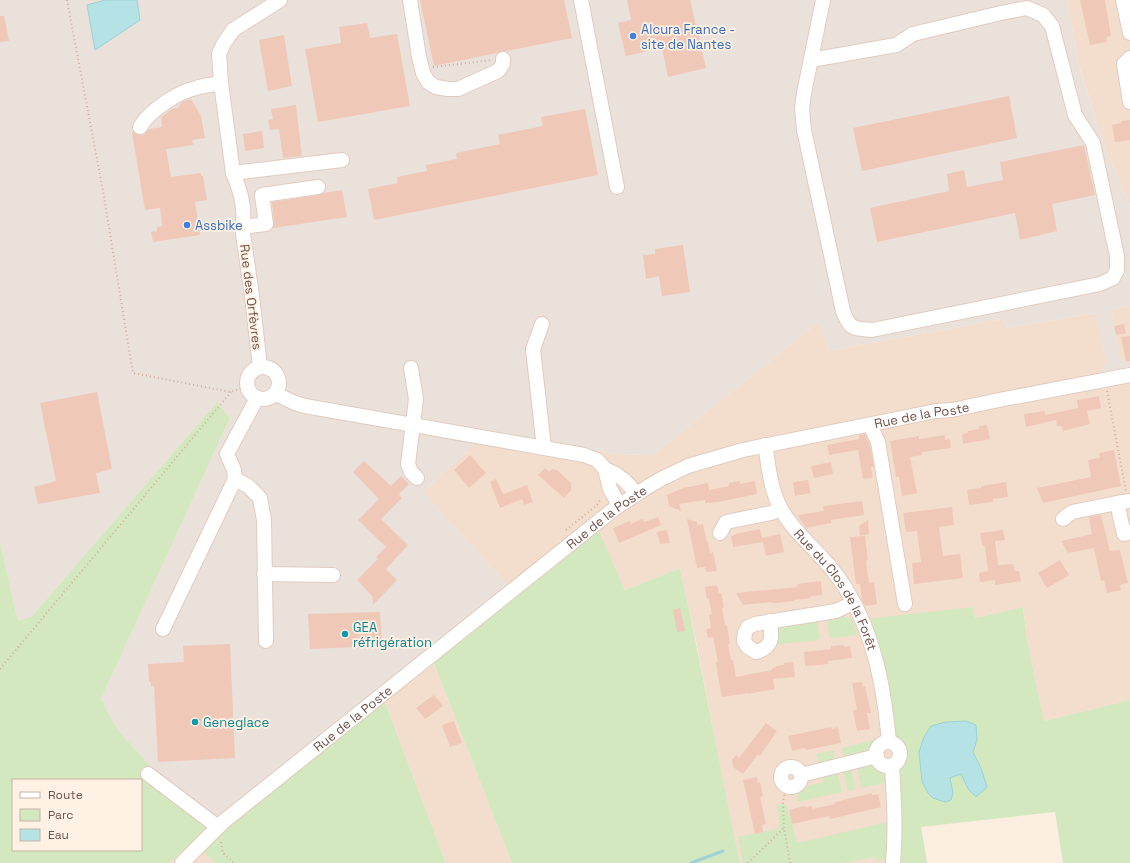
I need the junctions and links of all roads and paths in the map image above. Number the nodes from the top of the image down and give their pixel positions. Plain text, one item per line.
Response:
1 (67, 0) edge
2 (280, 0) edge
3 (410, 0) edge
4 (580, 0) edge
5 (823, 0) edge
6 (1123, 0) edge
7 (1130, 33) edge
8 (1130, 58) edge
9 (503, 59) joint
10 (811, 60) junction
11 (422, 69) junction
12 (221, 83) junction
13 (1130, 102) edge
14 (140, 127) dead end
15 (342, 160) dead end
16 (233, 173) junction
17 (617, 187) dead end
18 (318, 188) dead end
19 (242, 227) junction
20 (542, 324) dead end
21 (260, 367) junction
22 (411, 368) dead end
23 (1130, 375) edge
24 (1104, 380) junction
25 (247, 386) junction
26 (231, 392) junction
27 (276, 394) junction
28 (257, 398) junction
29 (414, 425) junction
30 (870, 425) junction
31 (765, 445) junction
32 (544, 448) junction
33 (605, 469) junction
34 (417, 478) dead end
35 (235, 479) junction
36 (637, 494) junction
37 (1125, 502) edge
38 (619, 505) junction
39 (781, 509) junction
40 (1063, 519) dead end
41 (1130, 532) edge
42 (720, 533) dead end
43 (264, 574) junction
44 (333, 575) dead end
45 (853, 603) junction
46 (905, 604) dead end
47 (770, 621) dead end
48 (163, 629) dead end
49 (266, 641) dead end
50 (0, 669) edge
51 (889, 742) junction
52 (877, 756) junction
53 (892, 766) junction
54 (148, 774) dead end
55 (786, 786) joint
56 (218, 827) junction
57 (784, 828) junction
58 (182, 863) edge
59 (234, 863) edge
60 (748, 863) edge
61 (790, 863) edge
62 (893, 863) edge

1 - 26 path
2 - 12 street, Rue des Orfèvres
3 - 11 street
4 - 17 street
5 - 10 street
6 - 7 street
8 - 13 street
9 - 11 path
9 - 11 street
10 - 10 street
12 - 14 street
12 - 16 street, Rue des Orfèvres
15 - 16 street
16 - 19 street, Rue des Orfèvres
18 - 19 street
19 - 21 street, Rue des Orfèvres
20 - 32 street
21 - 25 street
21 - 27 street
22 - 29 street
23 - 24 street, Rue de la Poste
24 - 30 street, Rue de la Poste
24 - 37 path
25 - 26 path
25 - 28 street
26 - 50 path
27 - 28 street
27 - 29 street
28 - 35 street
29 - 32 street
29 - 34 street
30 - 31 street, Rue de la Poste
30 - 46 street
31 - 36 street, Rue de la Poste
31 - 39 street, Rue du Clos de la Forêt
32 - 33 street
33 - 36 street
33 - 38 street
35 - 43 street
35 - 48 street
36 - 38 street, Rue de la Poste
37 - 40 street
37 - 41 street
38 - 56 street, Rue de la Poste
39 - 42 street
39 - 45 street, Rue du Clos de la Forêt
43 - 44 street
43 - 49 street
45 - 47 street
45 - 51 street, Rue du Clos de la Forêt
51 - 52 street
51 - 53 street
52 - 53 street
52 - 55 street
53 - 62 street
54 - 56 street
55 - 57 path
56 - 58 street, Rue de la Poste
56 - 59 path
57 - 60 path
57 - 61 path

